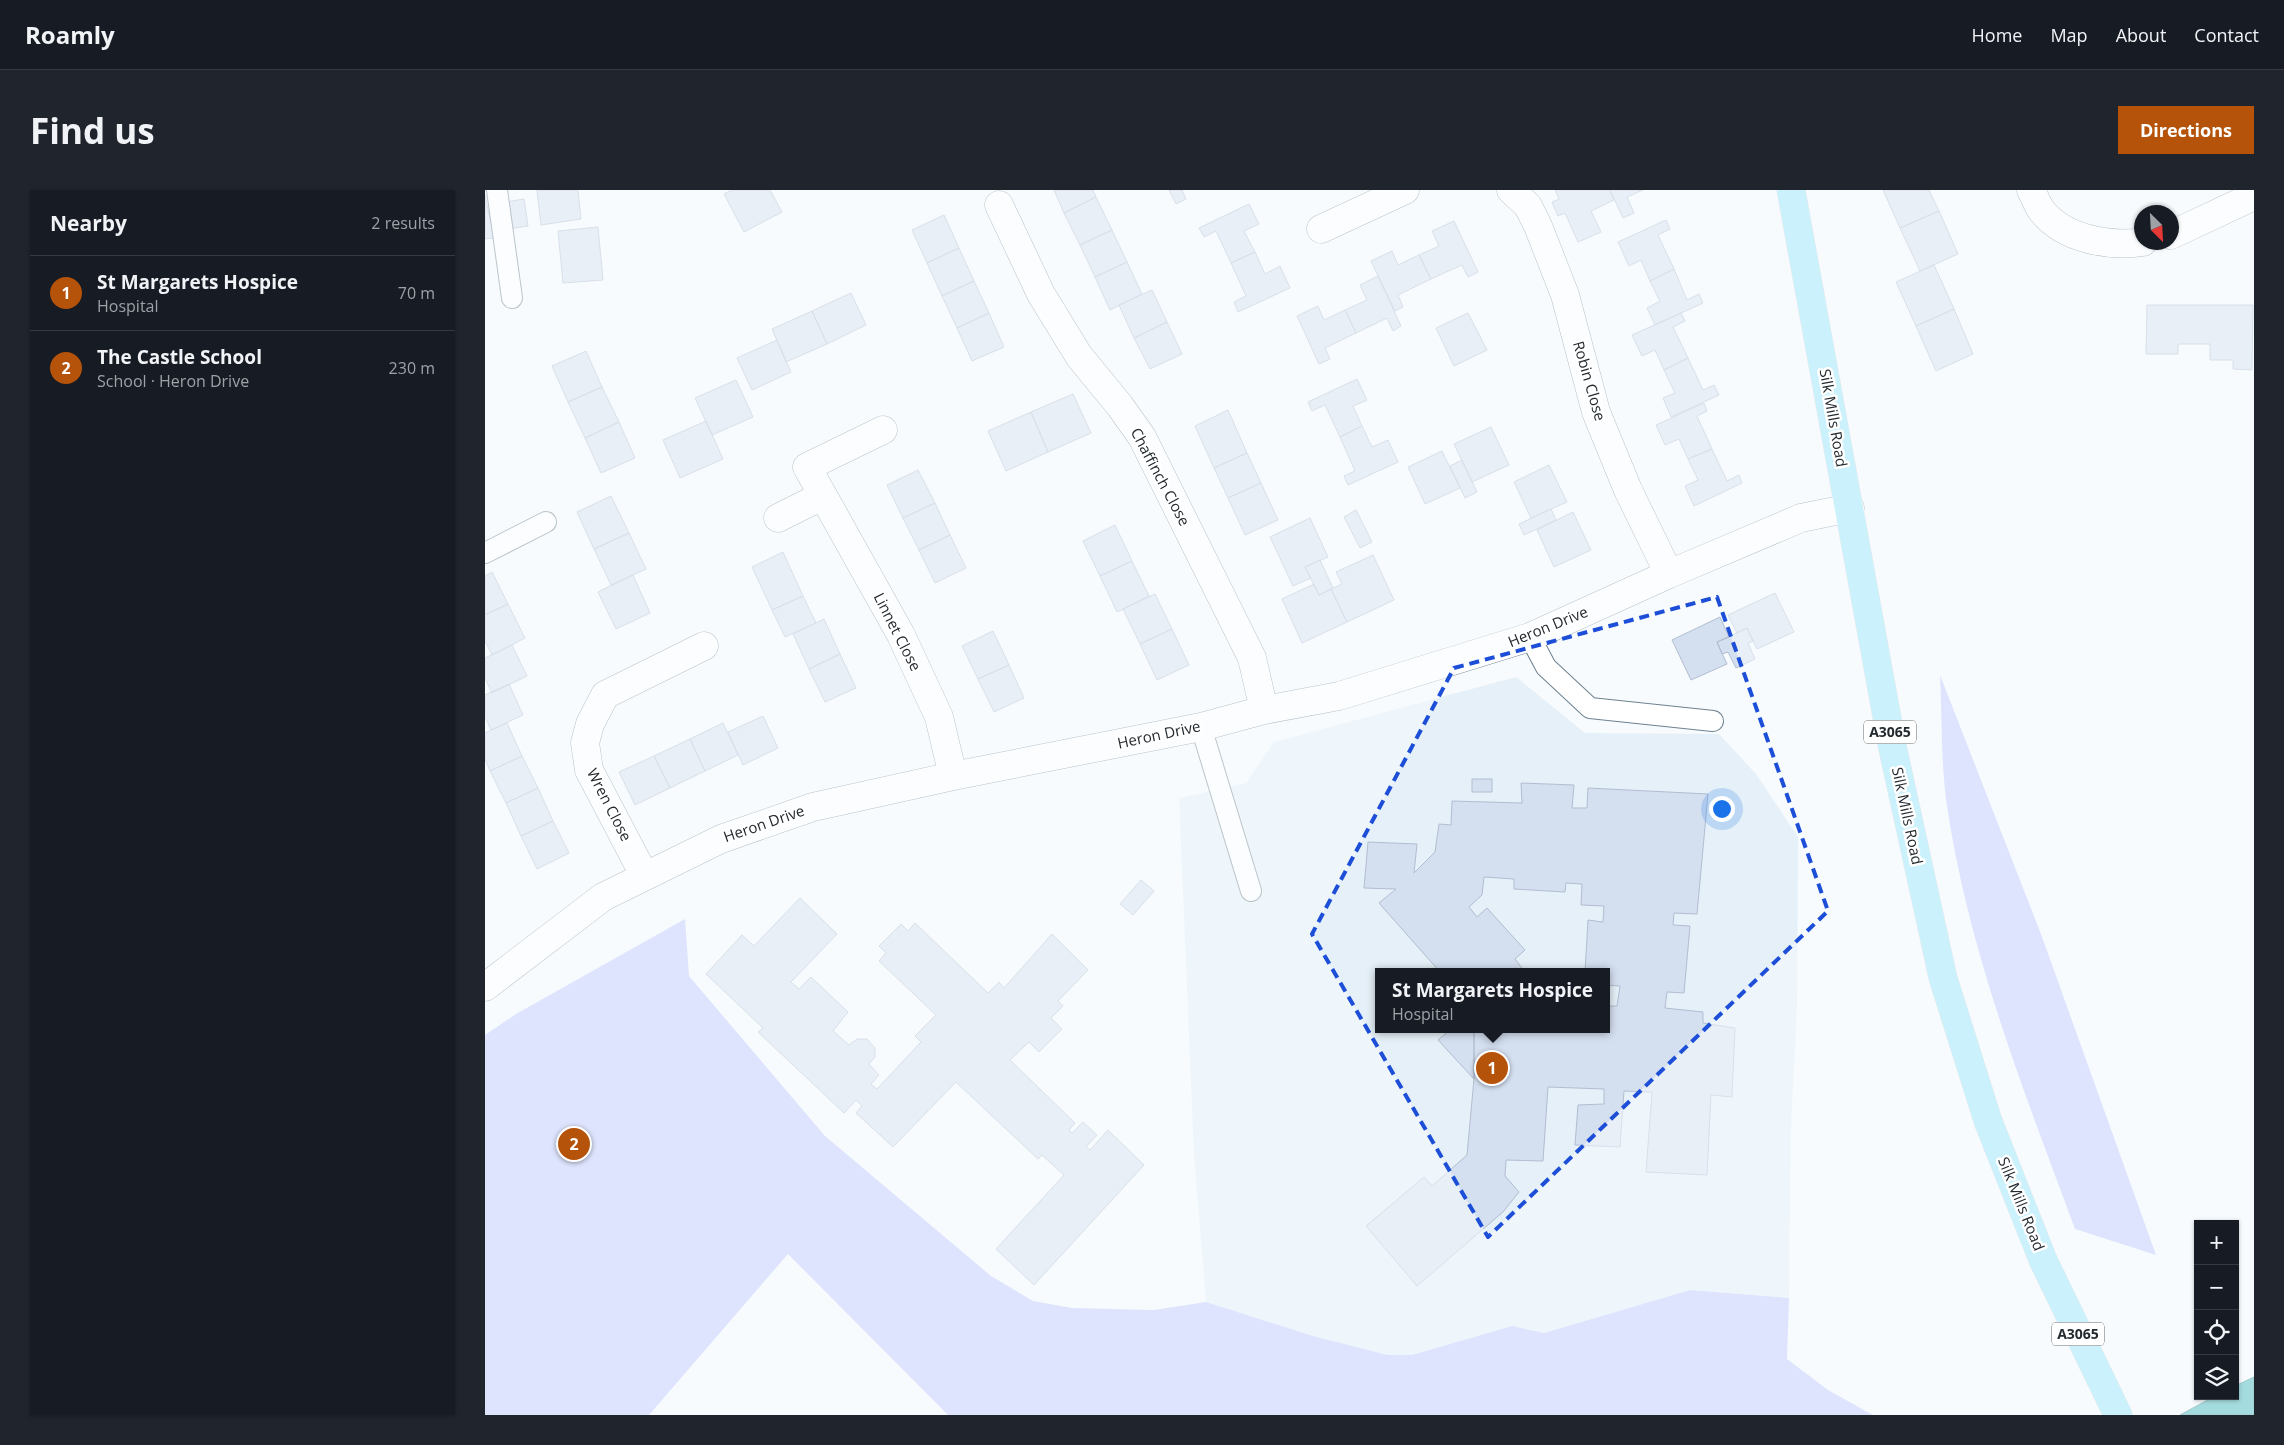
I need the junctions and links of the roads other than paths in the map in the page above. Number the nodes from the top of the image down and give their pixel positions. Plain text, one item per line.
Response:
1 (497, 190) edge
2 (1405, 190) edge
3 (1511, 190) edge
4 (1791, 190) edge
5 (2031, 190) edge
6 (2254, 196) edge
7 (999, 205) dead end
8 (1321, 229) dead end
9 (2179, 232) edge
10 (2134, 243) edge
11 (512, 298) dead end
12 (883, 430) dead end
13 (823, 496) junction
14 (1850, 508) junction
15 (778, 518) dead end
16 (545, 522) dead end
17 (485, 552) edge
18 (1669, 574) junction
19 (1530, 637) junction
20 (703, 646) dead end
21 (1264, 710) junction
22 (1713, 722) dead end
23 (1201, 727) junction
24 (953, 776) junction
25 (645, 876) junction
26 (1251, 891) dead end
27 (487, 982) edge
28 (2116, 1411) edge

1 - 11 lane
2 - 8 street
3 - 18 street, Robin Close
4 - 14 main road, Silk Mills Road / A3065
5 - 10 street
6 - 9 street
7 - 21 street, Chaffinch Close
12 - 13 street, Linnet Close
13 - 15 street
13 - 24 street, Linnet Close
14 - 18 street, Heron Drive
14 - 28 main road, Silk Mills Road / A3065
16 - 17 lane
18 - 19 street, Heron Drive
19 - 21 street, Heron Drive
19 - 22 lane
20 - 25 street, Wren Close
21 - 23 street, Heron Drive
23 - 24 street, Heron Drive
23 - 26 lane
24 - 25 street, Heron Drive
25 - 27 street, Heron Drive

